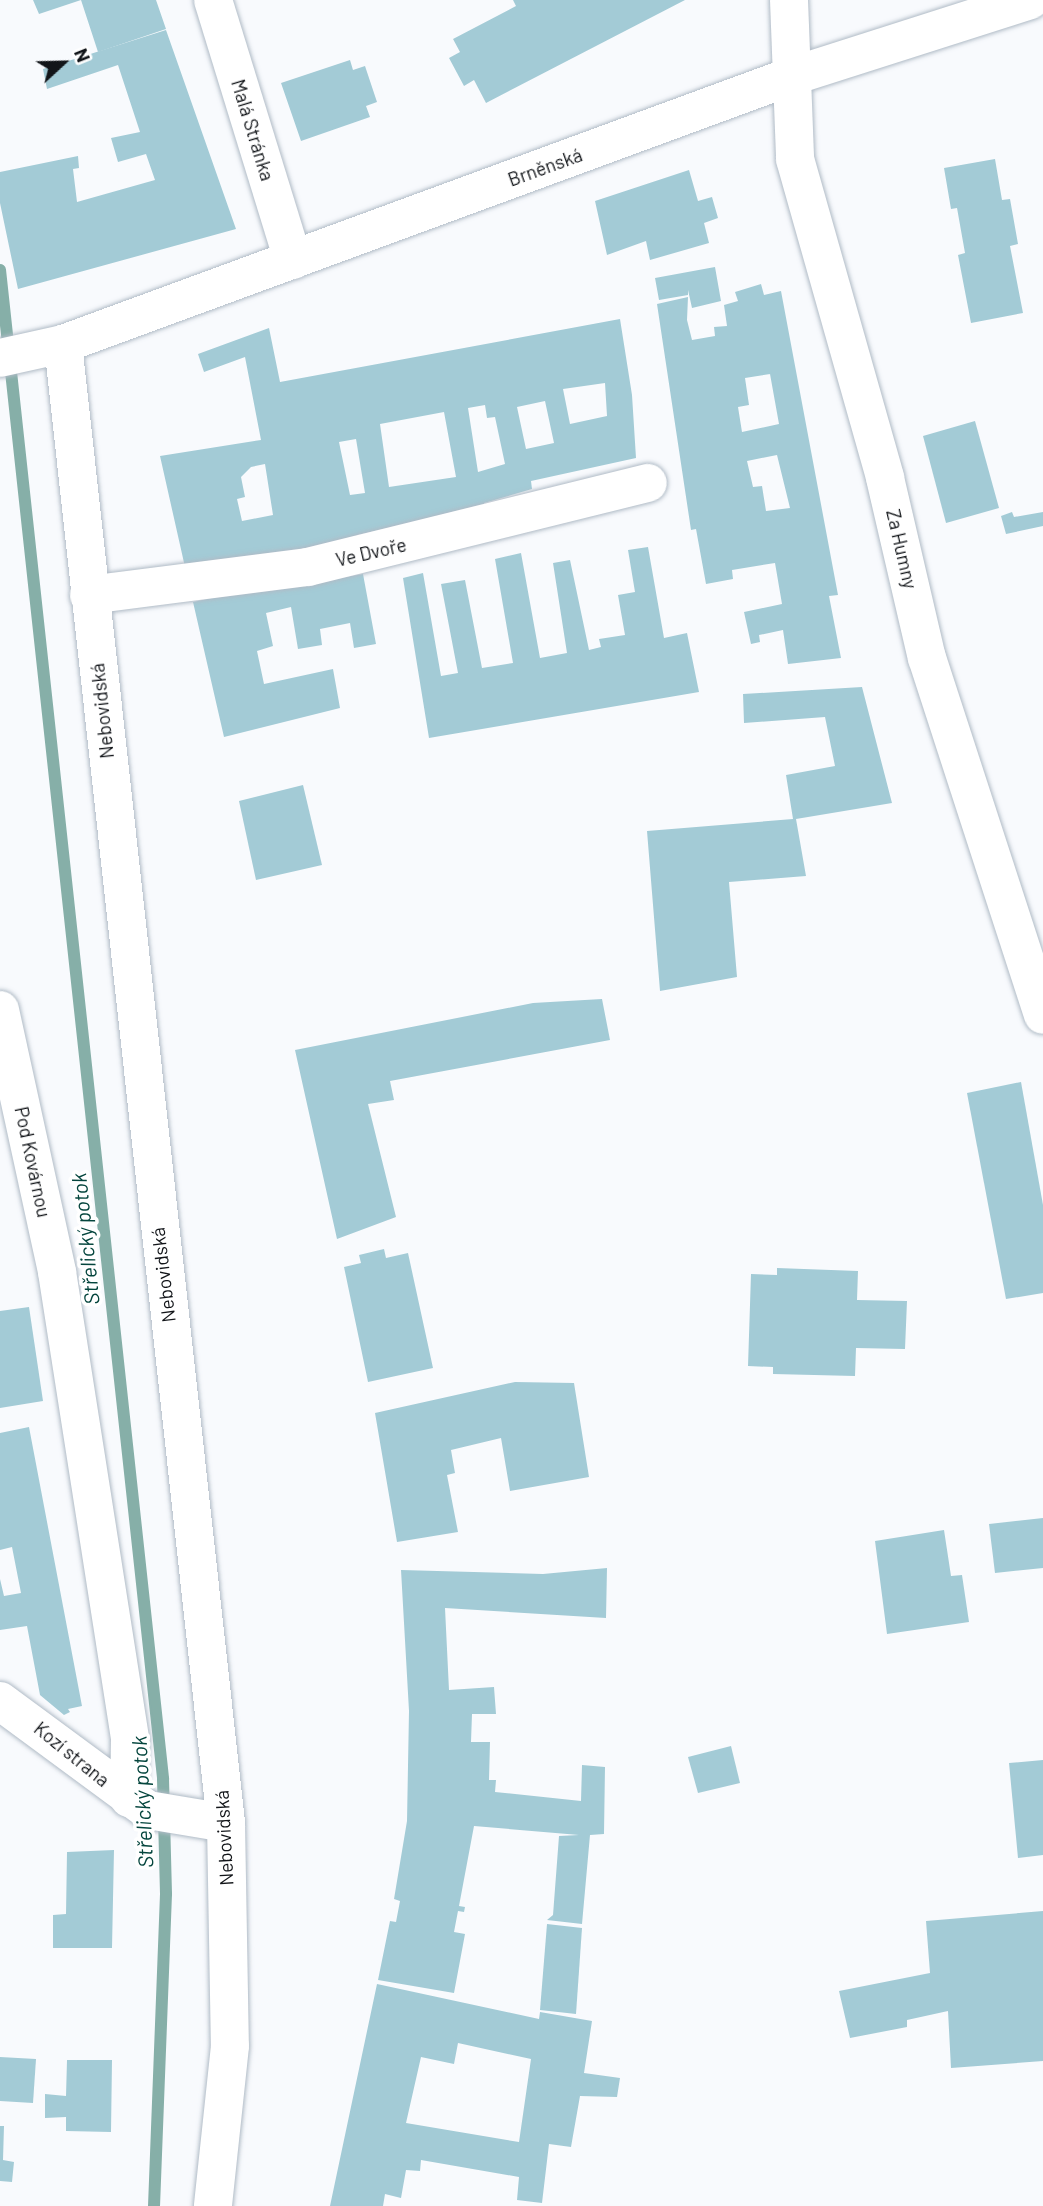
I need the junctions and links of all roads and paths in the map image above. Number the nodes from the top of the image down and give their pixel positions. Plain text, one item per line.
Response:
1 (213, 0) edge
2 (789, 0) edge
3 (1030, 0) edge
4 (789, 77) junction
5 (293, 260) junction
6 (31, 351) edge
7 (648, 484) dead end
8 (89, 595) junction
9 (0, 1010) edge
10 (1043, 1015) edge
11 (0, 1701) edge
12 (154, 1808) junction
13 (226, 1823) junction
14 (213, 2206) edge

1 - 5 street, Malá Stránka
2 - 4 street, Za Humny
3 - 4 street, Brněnská
4 - 5 street, Brněnská
4 - 10 street, Za Humny
5 - 6 street, Brněnská
6 - 8 street, Nebovidská
7 - 8 street, Ve Dvoře
8 - 13 street, Nebovidská
9 - 12 street, Pod Kovárnou
11 - 12 street, Kozí strana
12 - 13 street, Kozí strana
13 - 14 street, Nebovidská

